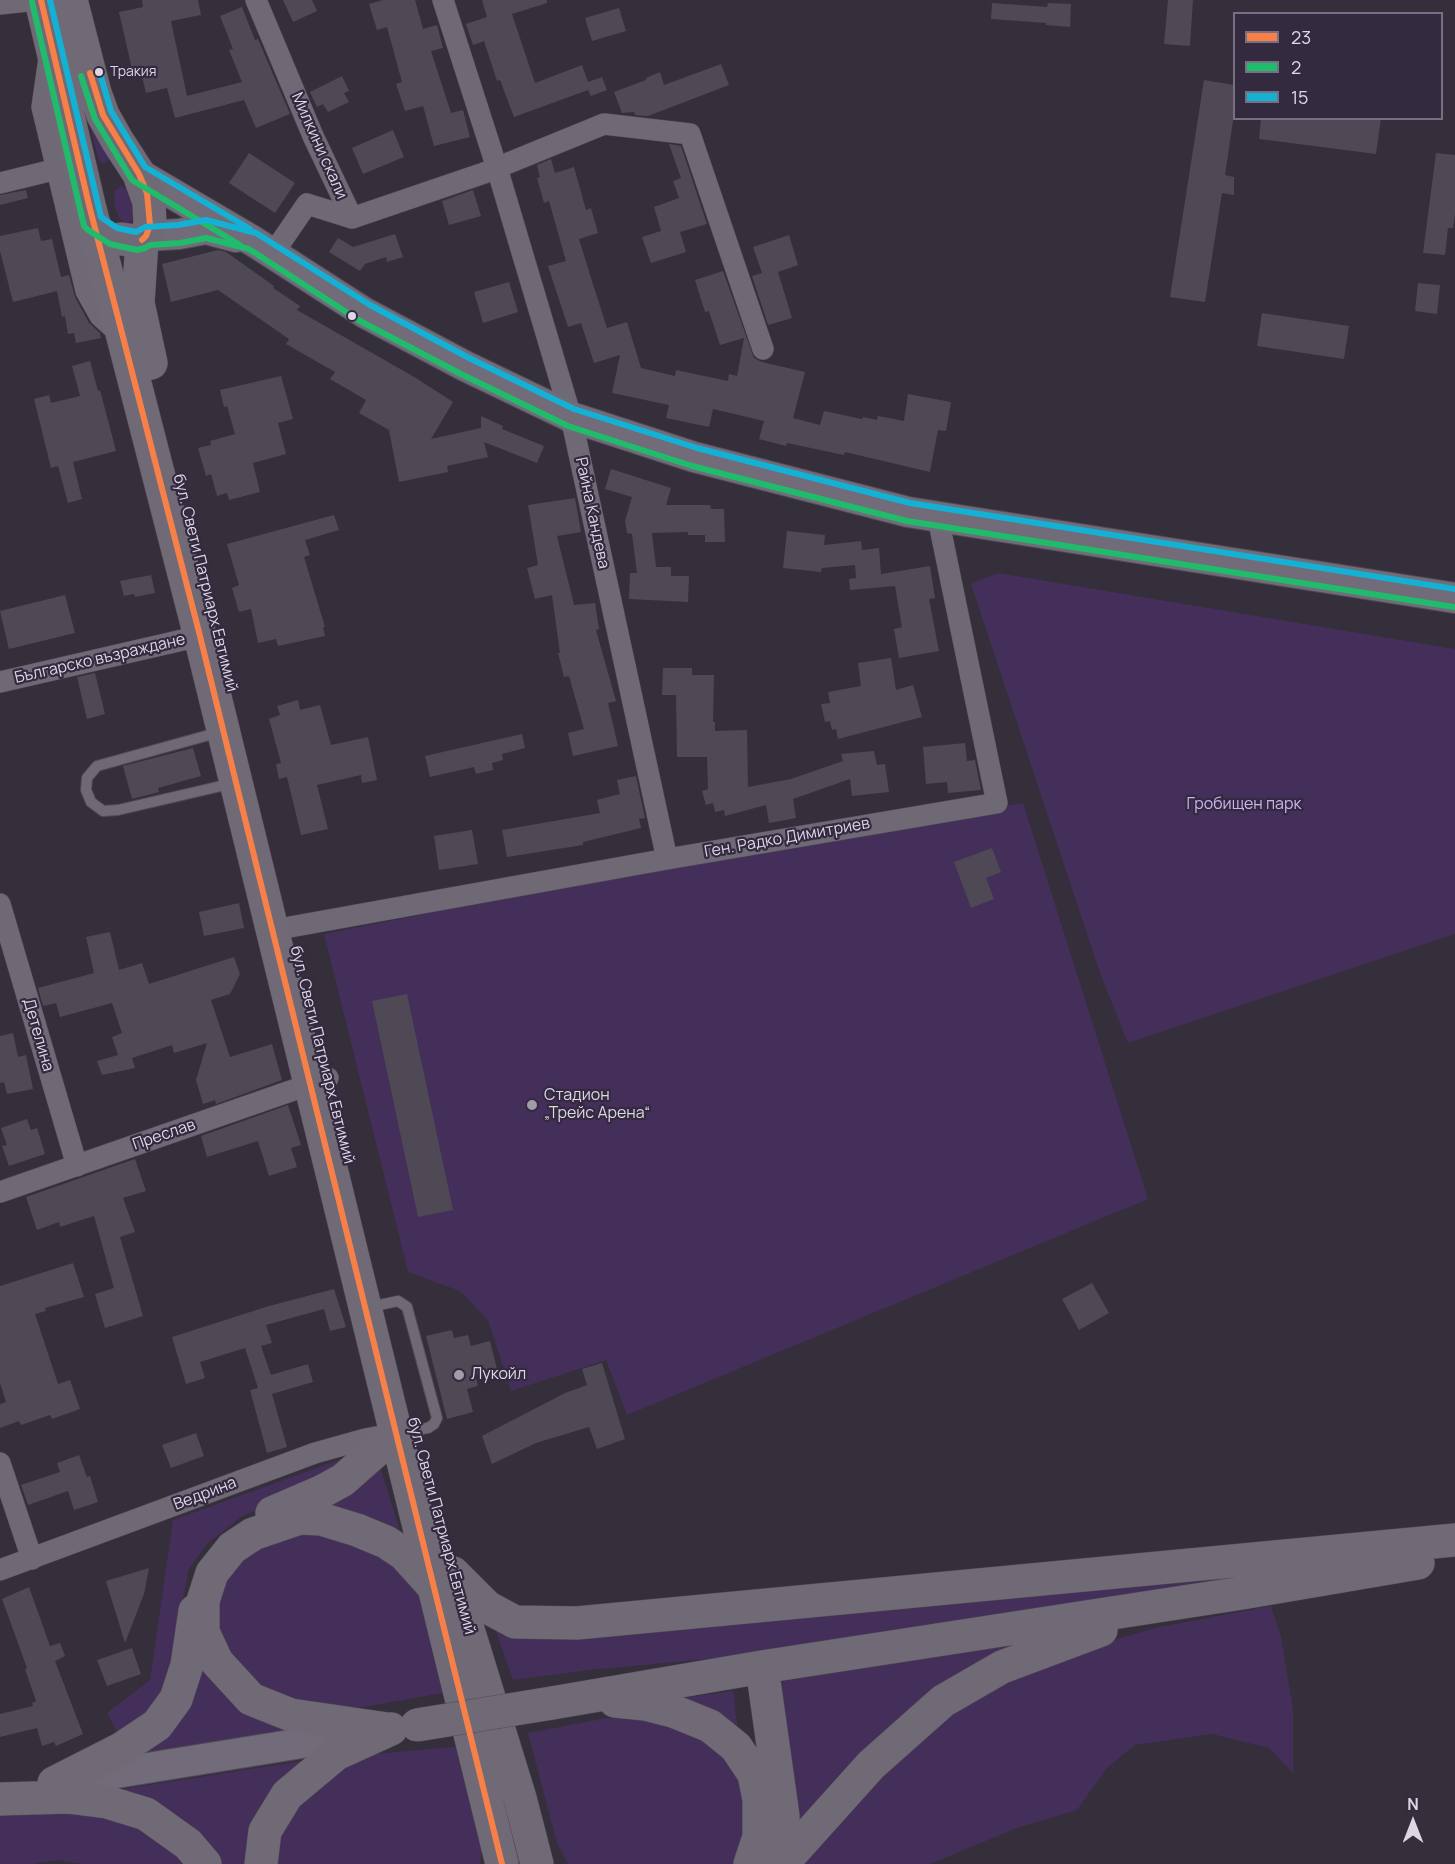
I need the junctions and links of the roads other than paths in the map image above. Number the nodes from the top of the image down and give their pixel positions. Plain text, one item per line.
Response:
1 (39, 0) edge
2 (71, 0) edge
3 (256, 0) edge
4 (444, 0) edge
5 (0, 4) edge
6 (52, 43) junction
7 (496, 168) junction
8 (57, 170) junction
9 (138, 172) junction
10 (0, 183) edge
11 (91, 214) junction
12 (352, 218) junction
13 (144, 238) junction
14 (263, 248) junction
15 (121, 335) junction
16 (763, 349) dead end
17 (571, 417) junction
18 (938, 518) junction
19 (1455, 598) edge
20 (200, 636) junction
21 (0, 682) edge
22 (223, 731) junction
23 (235, 783) junction
24 (667, 859) junction
25 (0, 904) edge
26 (290, 927) junction
27 (319, 1081) junction
28 (77, 1166) junction
29 (0, 1192) edge
30 (374, 1306) junction
31 (405, 1432) junction
32 (0, 1463) edge
33 (1455, 1540) edge
34 (1455, 1556) edge
35 (32, 1559) junction
36 (0, 1570) edge
37 (441, 1577) junction
38 (1242, 1593) junction
39 (762, 1667) junction
40 (565, 1700) junction
41 (402, 1727) junction
42 (477, 1763) junction
43 (54, 1783) junction
44 (0, 1792) edge
45 (0, 1798) edge
46 (520, 1798) junction
47 (205, 1864) edge
48 (261, 1864) edge
49 (488, 1864) edge
50 (502, 1864) edge
51 (537, 1864) edge
52 (557, 1864) edge
53 (750, 1864) edge
54 (782, 1864) edge

1 - 5 street
1 - 6 main road, бул. Свети Патриарх Евтимий
2 - 9 main road
3 - 12 street, Милкини скали
4 - 7 street, Райна Кандева
6 - 8 street
6 - 11 main road, бул. Свети Патриарх Евтимий
7 - 12 street, Милкини скали
7 - 16 street, Милкини скали
7 - 17 street, Райна Кандева
8 - 10 street
8 - 15 street
9 - 11 main road
9 - 13 main road
9 - 14 street
11 - 13 main road
11 - 15 main road, бул. Свети Патриарх Евтимий
12 - 14 street
13 - 14 street
13 - 26 main road, бул. Свети Патриарх Евтимий
14 - 17 street
15 - 20 main road, бул. Свети Патриарх Евтимий
17 - 18 street
17 - 24 street, Райна Кандева
18 - 19 street
18 - 24 street, Ген. Радко Димитриев
20 - 21 street, Българско възраждане
20 - 22 main road, бул. Свети Патриарх Евтимий
22 - 23 main road, бул. Свети Патриарх Евтимий
22 - 23 lane
23 - 27 main road, бул. Свети Патриарх Евтимий
24 - 26 street, Ген. Радко Димитриев
25 - 28 street, Детелина
26 - 27 main road, бул. Свети Патриарх Евтимий
27 - 28 street, Преслав
27 - 30 main road, бул. Свети Патриарх Евтимий
28 - 29 street, Преслав
30 - 31 main road, бул. Свети Патриарх Евтимий
30 - 31 lane
31 - 35 street, Ведрина
31 - 37 main road, бул. Свети Патриарх Евтимий
31 - 43 main road
32 - 35 street
33 - 37 main road
34 - 38 main road
35 - 36 street, Ведрина
37 - 41 main road
37 - 42 main road, бул. Свети Патриарх Евтимий
37 - 46 main road, бул. Свети Патриарх Евтимий
38 - 39 main road
38 - 54 main road
39 - 40 main road
39 - 54 main road
40 - 41 main road, bridge
40 - 53 main road
41 - 43 street
41 - 48 main road
42 - 49 main road
42 - 50 main road, бул. Свети Патриарх Евтимий
43 - 44 street
45 - 47 main road
46 - 51 main road, бул. Свети Патриарх Евтимий
46 - 52 main road

